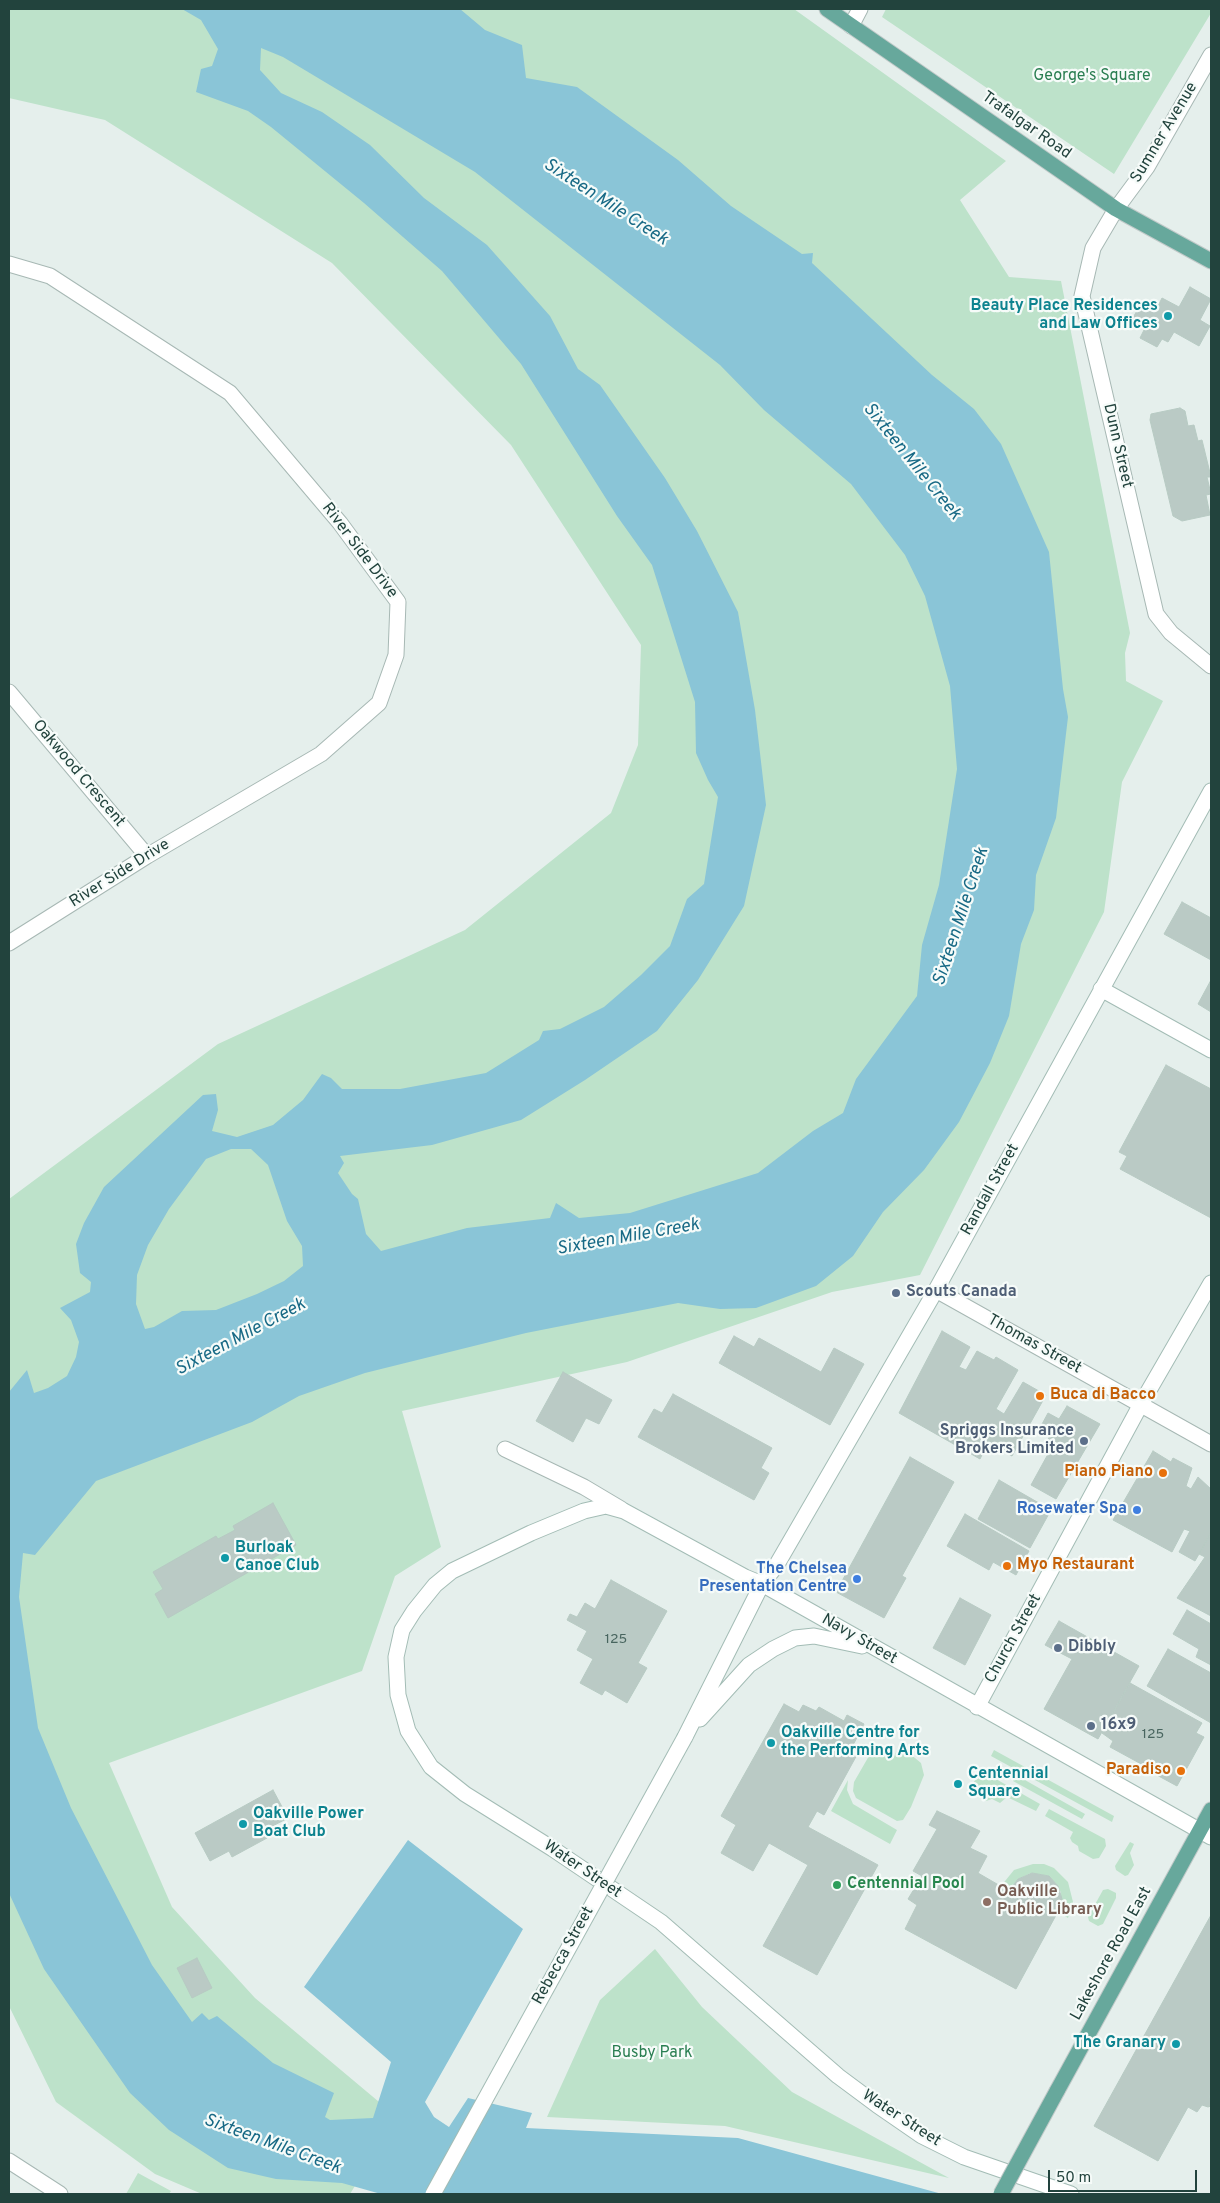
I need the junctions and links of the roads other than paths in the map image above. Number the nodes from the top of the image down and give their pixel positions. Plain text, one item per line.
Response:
1 (827, 9) edge
2 (860, 9) edge
3 (851, 26) junction
4 (1211, 55) edge
5 (1116, 209) junction
6 (1211, 260) edge
7 (9, 264) edge
8 (1211, 666) edge
9 (9, 692) edge
10 (1211, 791) edge
11 (147, 856) junction
12 (9, 943) edge
13 (1101, 989) junction
14 (1211, 1050) edge
15 (1211, 1283) edge
16 (936, 1290) junction
17 (1141, 1404) junction
18 (1211, 1444) edge
19 (505, 1449) dead end
20 (624, 1511) junction
21 (762, 1584) junction
22 (875, 1649) junction
23 (977, 1706) junction
24 (685, 1738) junction
25 (1211, 1810) edge
26 (1206, 1834) edge
27 (9, 2161) edge
28 (60, 2194) edge
29 (433, 2194) edge
30 (1001, 2194) edge
31 (1071, 2194) edge

1 - 3 main road, Trafalgar Road
2 - 3 street
3 - 5 main road, Trafalgar Road
4 - 5 street, Sumner Avenue
5 - 6 main road, Trafalgar Road
5 - 8 street, Dunn Street
7 - 11 street, River Side Drive
9 - 11 street, Oakwood Crescent
10 - 13 street, Randall Street
11 - 12 street, River Side Drive
13 - 14 street
13 - 16 street, Randall Street
15 - 17 street, Church Street
16 - 17 street, Thomas Street
16 - 21 street, Randall Street
17 - 18 street, Thomas Street
17 - 23 street, Church Street
19 - 20 street, Navy Street
20 - 21 street, Navy Street
20 - 31 street, Water Street
21 - 22 street, Navy Street
21 - 24 street, Rebecca Street
22 - 23 street, Navy Street
22 - 24 street
23 - 26 street, Navy Street
24 - 29 street, Rebecca Street, bridge
25 - 26 main road, Lakeshore Road East
26 - 30 main road, Lakeshore Road East, bridge
27 - 28 street

